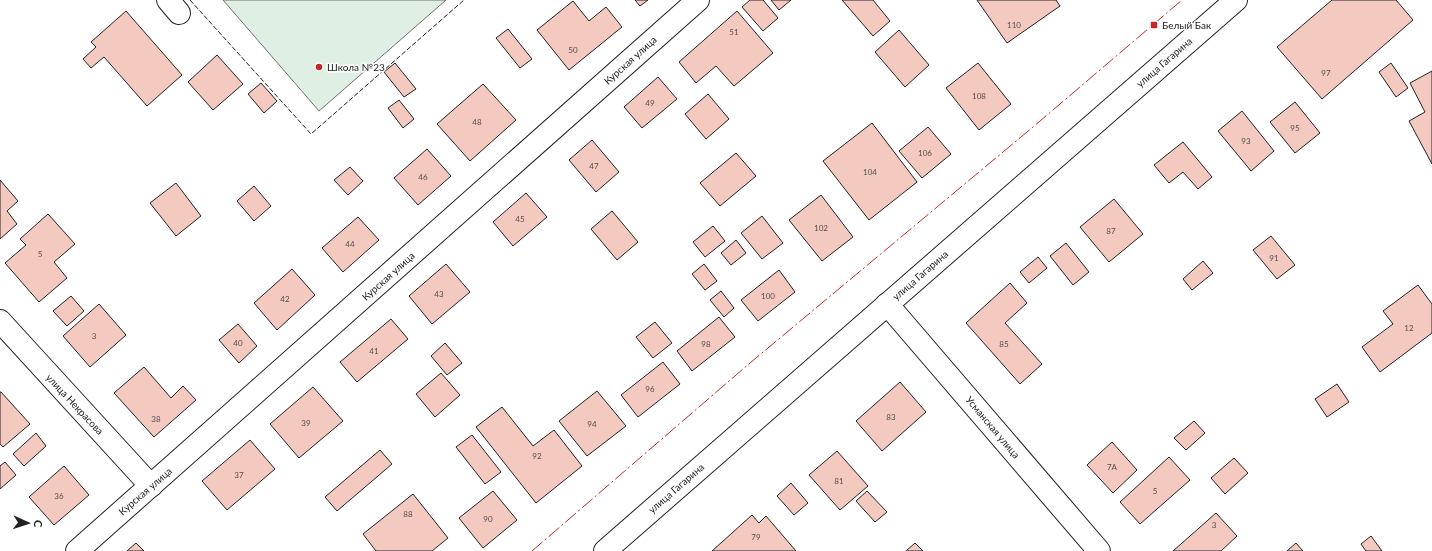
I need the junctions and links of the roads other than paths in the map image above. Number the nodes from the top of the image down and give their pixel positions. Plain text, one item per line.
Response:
1 (698, 0) edge
2 (1236, 0) edge
3 (887, 304) junction
4 (0, 321) edge
5 (151, 486) junction
6 (77, 551) edge
7 (604, 551) edge
8 (1098, 551) edge

1 - 5 street, Курская улица
2 - 3 street, улица Гагарина
3 - 7 street, улица Гагарина
3 - 8 street, Усманская улица
4 - 5 street, улица Некрасова
5 - 6 street, Курская улица

